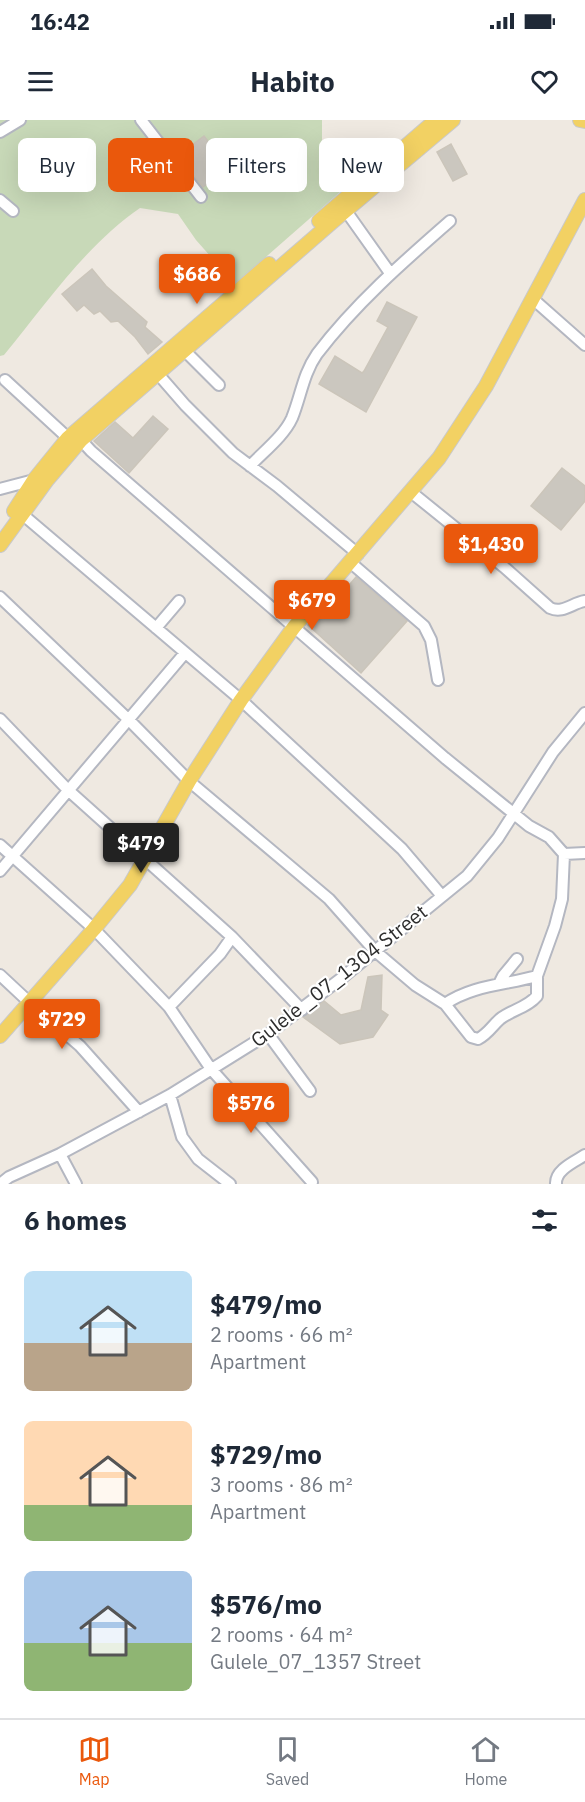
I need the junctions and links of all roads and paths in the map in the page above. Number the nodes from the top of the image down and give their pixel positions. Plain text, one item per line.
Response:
1 (20, 120) edge
2 (141, 120) edge
3 (436, 120) edge
4 (453, 120) edge
5 (579, 120) edge
6 (585, 121) edge
7 (0, 132) edge
8 (201, 197) dead end
9 (0, 200) edge
10 (585, 200) edge
11 (13, 211) dead end
12 (346, 211) junction
13 (450, 221) dead end
14 (390, 273) junction
15 (533, 299) junction
16 (585, 345) edge
17 (184, 350) junction
18 (158, 374) junction
19 (5, 380) dead end
20 (219, 385) dead end
21 (74, 439) junction
22 (250, 466) junction
23 (34, 480) junction
24 (0, 489) edge
25 (411, 492) junction
26 (22, 514) junction
27 (0, 530) edge
28 (0, 545) edge
29 (354, 558) junction
30 (0, 597) edge
31 (585, 600) edge
32 (179, 601) dead end
33 (294, 627) junction
34 (156, 628) junction
35 (185, 653) junction
36 (438, 680) dead end
37 (241, 700) junction
38 (585, 713) edge
39 (0, 719) edge
40 (129, 720) junction
41 (189, 781) junction
42 (68, 790) junction
43 (514, 812) junction
44 (0, 844) edge
45 (585, 853) edge
46 (564, 854) junction
47 (14, 856) junction
48 (146, 858) junction
49 (0, 871) edge
50 (442, 896) junction
51 (94, 929) junction
52 (232, 937) junction
53 (375, 951) junction
54 (517, 960) dead end
55 (0, 975) edge
56 (537, 976) junction
57 (499, 984) junction
58 (30, 1003) junction
59 (445, 1004) junction
60 (169, 1006) junction
61 (302, 1010) junction
62 (268, 1034) junction
63 (0, 1036) edge
64 (211, 1069) junction
65 (310, 1090) dead end
66 (170, 1095) junction
67 (139, 1112) junction
68 (60, 1154) junction
69 (585, 1155) edge
70 (0, 1168) edge
71 (558, 1178) edge
72 (4, 1181) edge
73 (312, 1182) dead end
74 (76, 1184) edge
75 (230, 1184) edge

1 - 7 street
2 - 8 street
3 - 21 main road
4 - 12 main road
5 - 6 main road
9 - 11 street
10 - 15 main road
12 - 14 street
12 - 17 main road
13 - 14 street
14 - 22 street
15 - 16 street
15 - 25 main road
17 - 18 main road
17 - 20 street
18 - 21 main road
18 - 22 street
19 - 21 street
21 - 23 main road
21 - 26 main road
21 - 33 street
22 - 29 street
23 - 24 street
23 - 27 main road
25 - 29 main road
25 - 31 street
26 - 28 main road
26 - 34 street
29 - 33 main road
29 - 36 street
30 - 40 street
32 - 34 street
33 - 37 main road
33 - 43 street
34 - 35 street
35 - 37 street
35 - 40 street
37 - 41 main road
37 - 50 street
38 - 43 street, Gulele _07_1304 Street
39 - 42 street
40 - 41 street
40 - 42 street
41 - 48 main road
41 - 53 street
42 - 47 street
42 - 48 street
43 - 46 street
43 - 50 street, Gulele _07_1304 Street
44 - 47 street
45 - 46 street
46 - 56 street
47 - 49 street
47 - 51 street
48 - 51 main road
48 - 52 street
50 - 53 street, Gulele _07_1304 Street
51 - 58 main road
51 - 60 street
52 - 60 street
52 - 61 street
53 - 59 street
53 - 61 street, Gulele _07_1304 Street
54 - 57 street
55 - 58 street
56 - 57 street
56 - 59 street
57 - 59 street
58 - 63 main road
58 - 67 street
60 - 64 street
61 - 62 street, Gulele _07_1304 Street
62 - 64 street, Gulele _07_1304 Street
62 - 65 street
64 - 66 street, Gulele _07_1304 Street
64 - 73 street
66 - 67 street, Gulele _07_1304 Street
66 - 75 street
67 - 68 street, Gulele _07_1304 Street
68 - 72 street, Gulele _07_1304 Street
68 - 74 street
69 - 71 street
70 - 72 street

